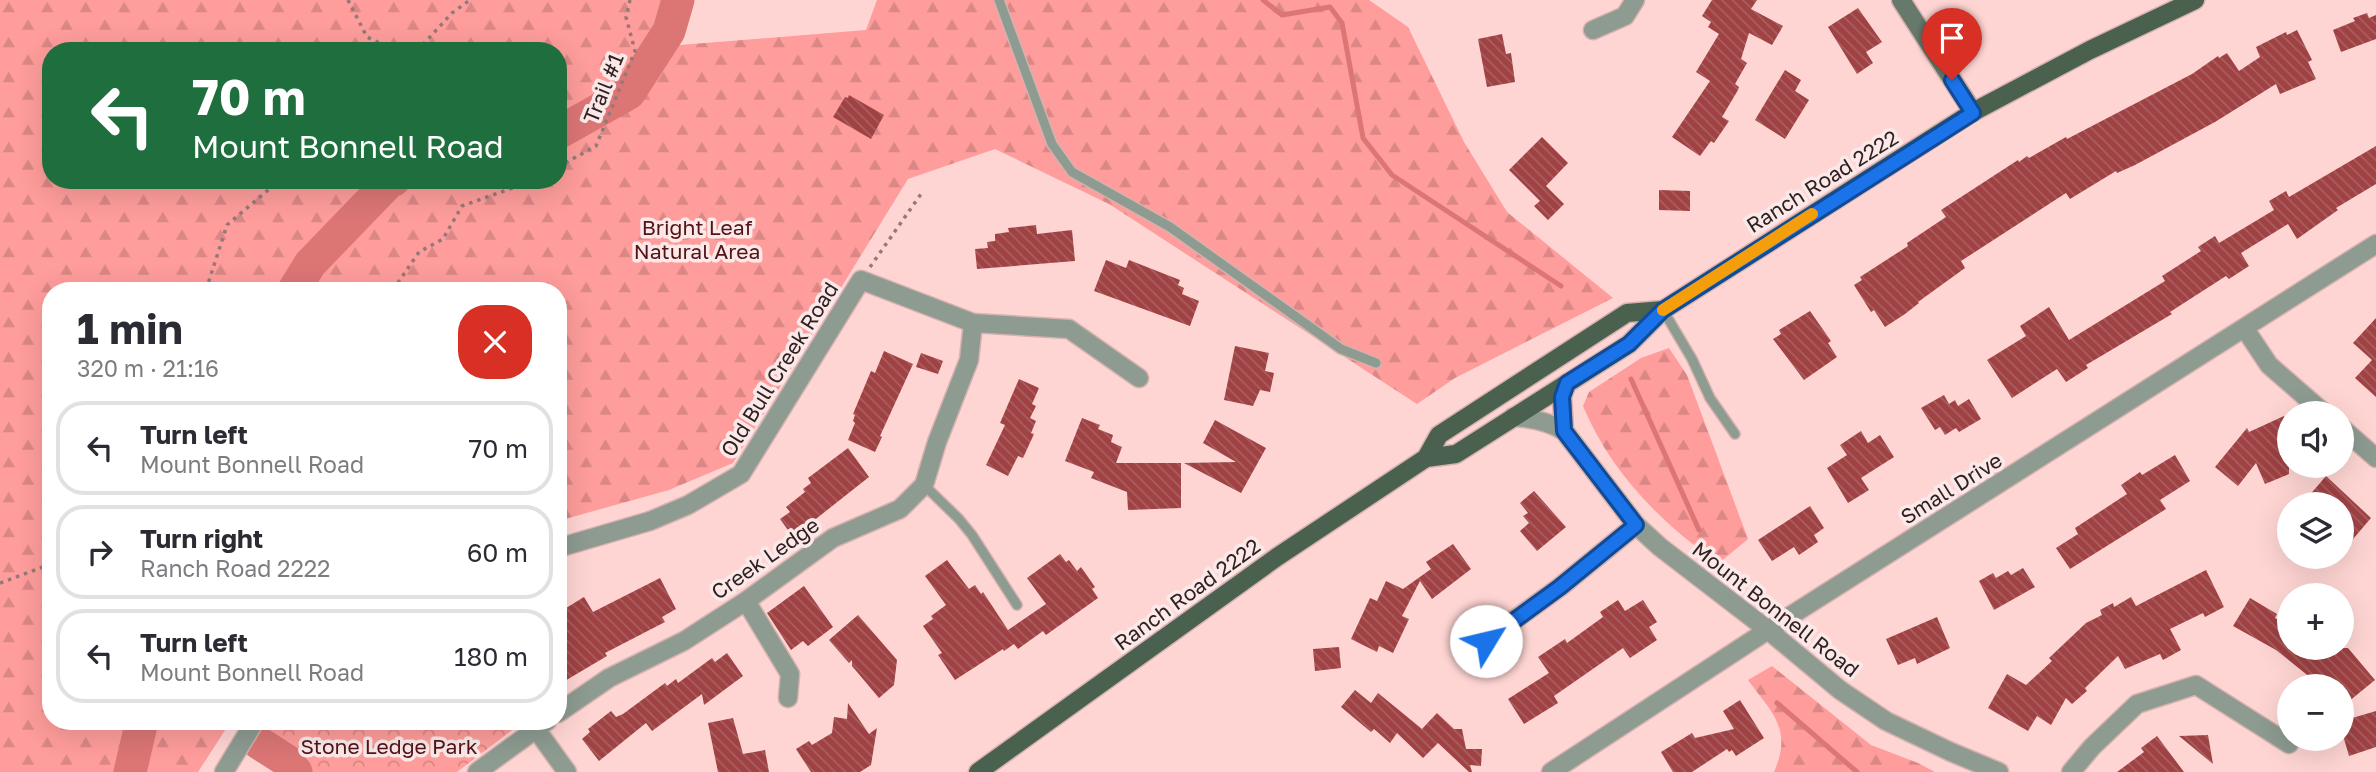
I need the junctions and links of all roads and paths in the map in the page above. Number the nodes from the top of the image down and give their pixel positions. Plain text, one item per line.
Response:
1 (348, 0) edge
2 (470, 0) edge
3 (631, 0) edge
4 (999, 0) edge
5 (1635, 0) edge
6 (2195, 0) edge
7 (1905, 1) edge
8 (1593, 30) dead end
9 (377, 42) edge
10 (425, 42) edge
11 (1973, 113) junction
12 (567, 162) edge
13 (269, 189) edge
14 (510, 189) edge
15 (921, 194) dead end
16 (2376, 244) edge
17 (861, 280) junction
18 (209, 282) edge
19 (398, 282) edge
20 (1663, 310) junction
21 (974, 323) junction
22 (2245, 329) junction
23 (1376, 363) dead end
24 (1139, 378) dead end
25 (1567, 383) junction
26 (2310, 401) edge
27 (1513, 417) junction
28 (1564, 431) junction
29 (1735, 435) dead end
30 (2354, 439) edge
31 (1426, 458) junction
32 (2376, 458) edge
33 (923, 485) junction
34 (1636, 525) junction
35 (567, 545) edge
36 (42, 567) edge
37 (0, 583) edge
38 (746, 601) junction
39 (1017, 605) dead end
40 (1768, 631) junction
41 (1467, 654) dead end
42 (788, 698) dead end
43 (567, 707) edge
44 (250, 730) edge
45 (534, 730) edge
46 (544, 730) edge
47 (2277, 736) edge
48 (224, 772) edge
49 (477, 772) edge
50 (567, 772) edge
51 (978, 772) edge
52 (1551, 772) edge
53 (1999, 772) edge
54 (2071, 772) edge

1 - 9 path
2 - 10 path
3 - 12 path, Trail #1
4 - 23 lane
5 - 8 street
6 - 11 main road, Ranch Road 2222
7 - 11 street
11 - 20 main road, Ranch Road 2222
13 - 18 path
14 - 19 path
15 - 17 path, Old Bull Creek Road
16 - 22 street, Small Drive
17 - 21 street
17 - 35 street, Old Bull Creek Road
20 - 25 main road, Ranch Road 2222
20 - 29 lane
20 - 31 main road, Ranch Road 2222
21 - 24 street
21 - 33 street, Creek Ledge
22 - 26 street
22 - 40 street, Small Drive
25 - 27 main road, Ranch Road 2222
25 - 28 street
27 - 28 street
27 - 31 main road, Ranch Road 2222
28 - 34 street, Mount Bonnell Road
30 - 32 street
31 - 51 main road, Ranch Road 2222
33 - 38 street, Creek Ledge
33 - 39 lane
34 - 40 street, Mount Bonnell Road
34 - 41 street
36 - 37 path
38 - 42 street
38 - 43 street, Creek Ledge
40 - 52 street, Small Drive
40 - 53 street, Mount Bonnell Road
44 - 48 street
45 - 49 street
46 - 50 street
47 - 54 street

